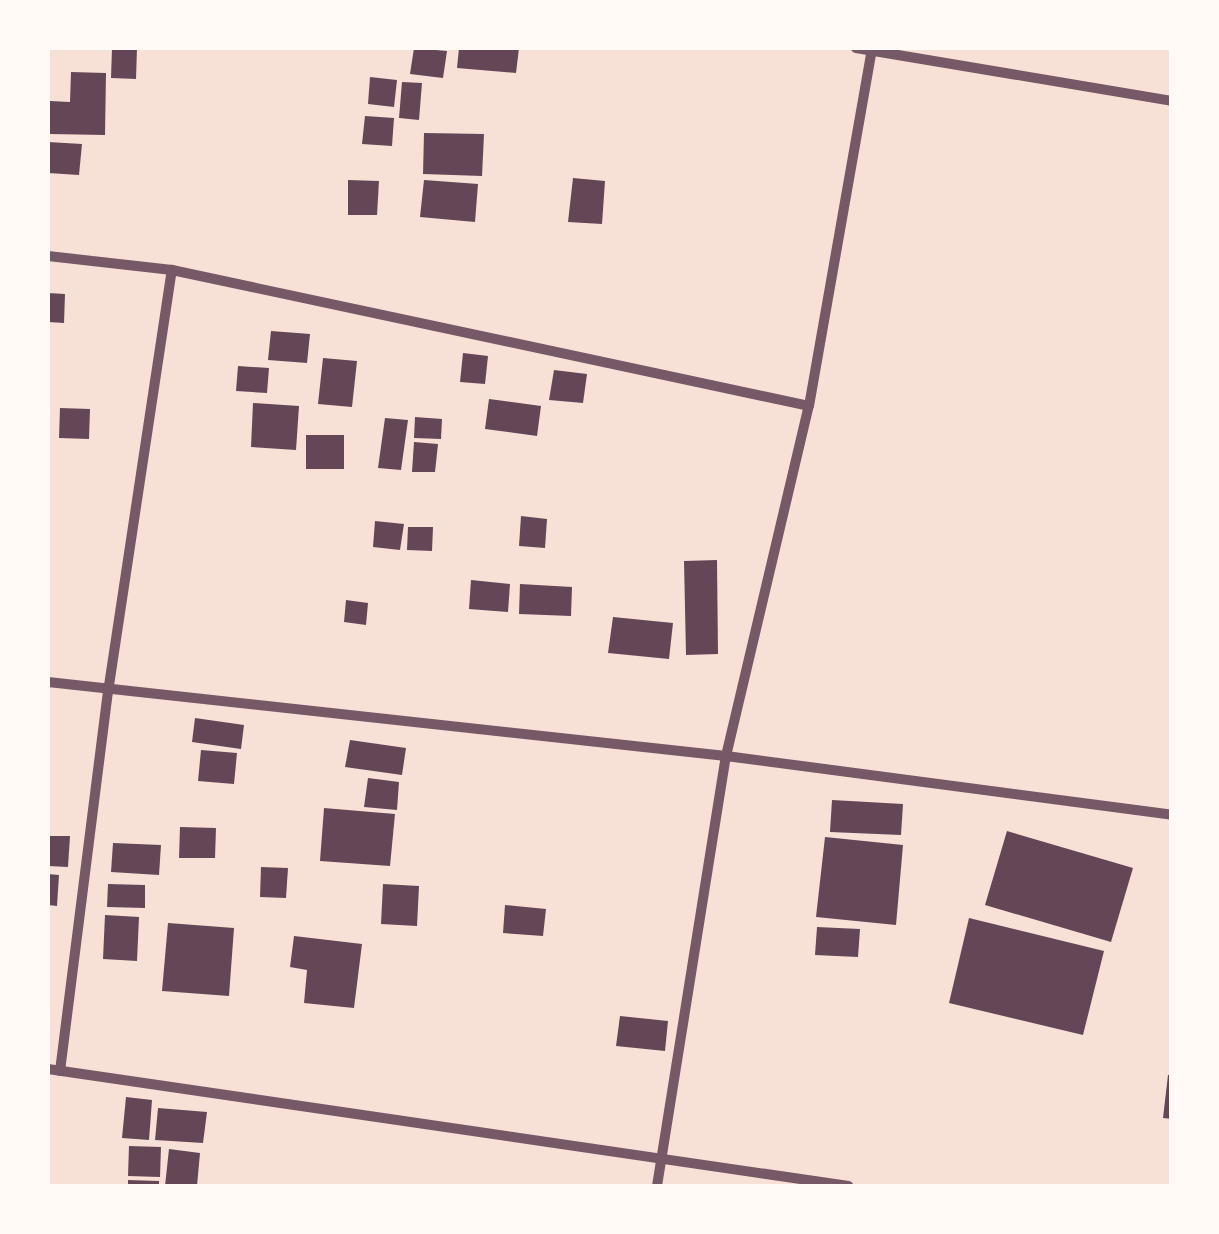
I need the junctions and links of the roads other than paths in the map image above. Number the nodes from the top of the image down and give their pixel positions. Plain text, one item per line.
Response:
1 (856, 48) edge
2 (872, 49) edge
3 (1172, 100) edge
4 (48, 256) edge
5 (172, 270) junction
6 (809, 406) junction
7 (48, 682) edge
8 (108, 692) junction
9 (726, 756) junction
10 (1172, 814) edge
11 (54, 1070) edge
12 (660, 1162) junction
13 (657, 1186) edge
14 (848, 1186) edge

1 - 2 street
2 - 3 street
2 - 6 street
4 - 5 street
5 - 6 street
5 - 8 street
6 - 9 street
7 - 8 street
8 - 9 street
8 - 11 street
9 - 10 street
9 - 12 street
11 - 12 street
12 - 13 street
12 - 14 street

